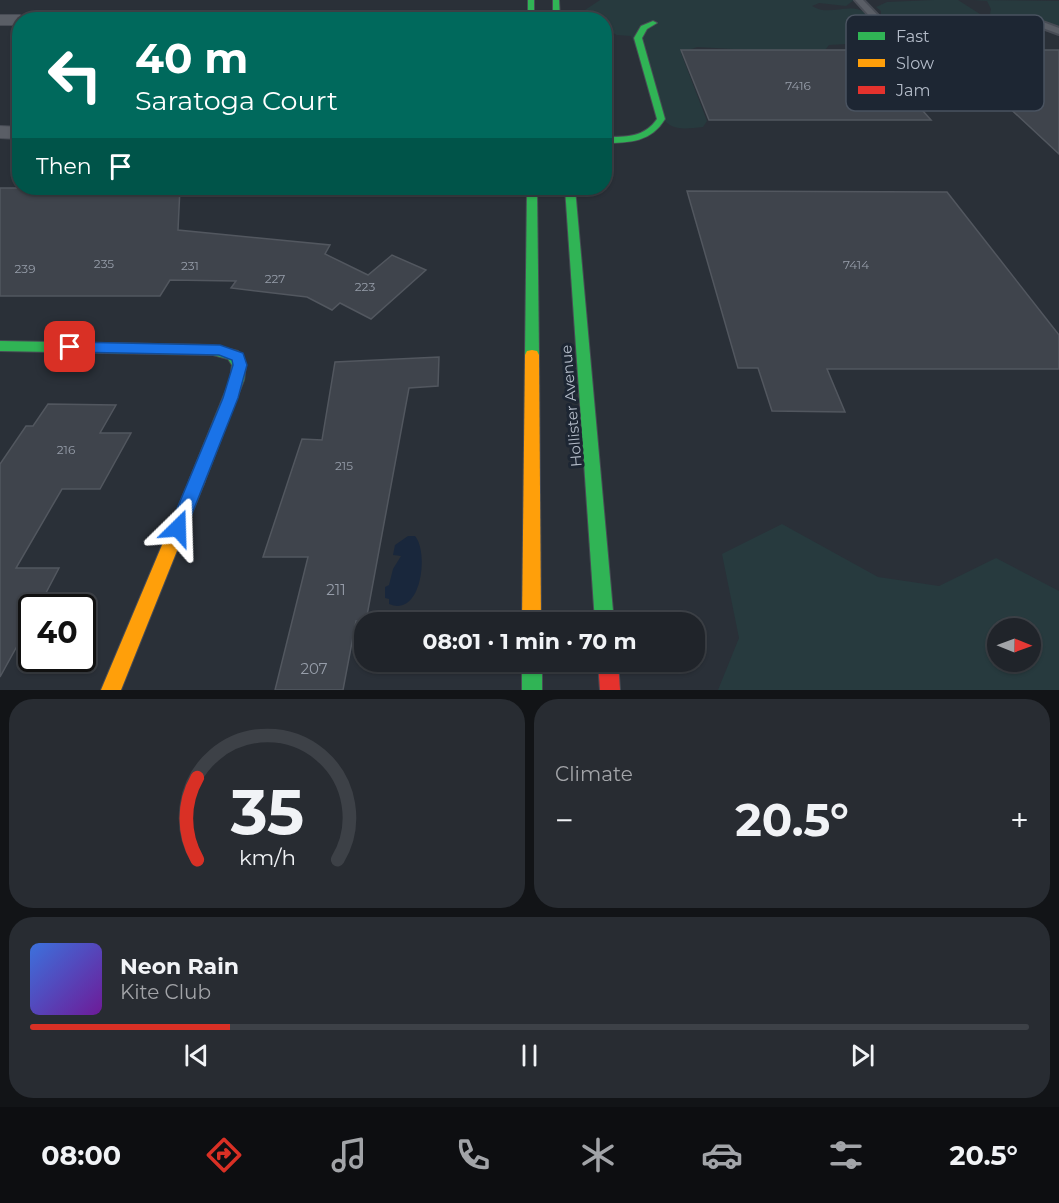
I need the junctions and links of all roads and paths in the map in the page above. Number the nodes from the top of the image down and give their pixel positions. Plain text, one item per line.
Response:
1 (859, 0) edge
2 (873, 15) edge
3 (654, 23) dead end
4 (1044, 25) edge
5 (1059, 31) edge
6 (612, 140) edge
7 (532, 195) edge
8 (571, 195) edge
9 (0, 346) edge
10 (532, 612) edge
11 (604, 612) edge
12 (532, 672) edge
13 (609, 672) edge
14 (111, 690) edge
15 (532, 690) edge
16 (610, 690) edge

1 - 2 lane
3 - 6 main road
4 - 5 lane
7 - 10 main road
8 - 11 main road, Hollister Avenue
9 - 14 main road
12 - 15 main road
13 - 16 main road

